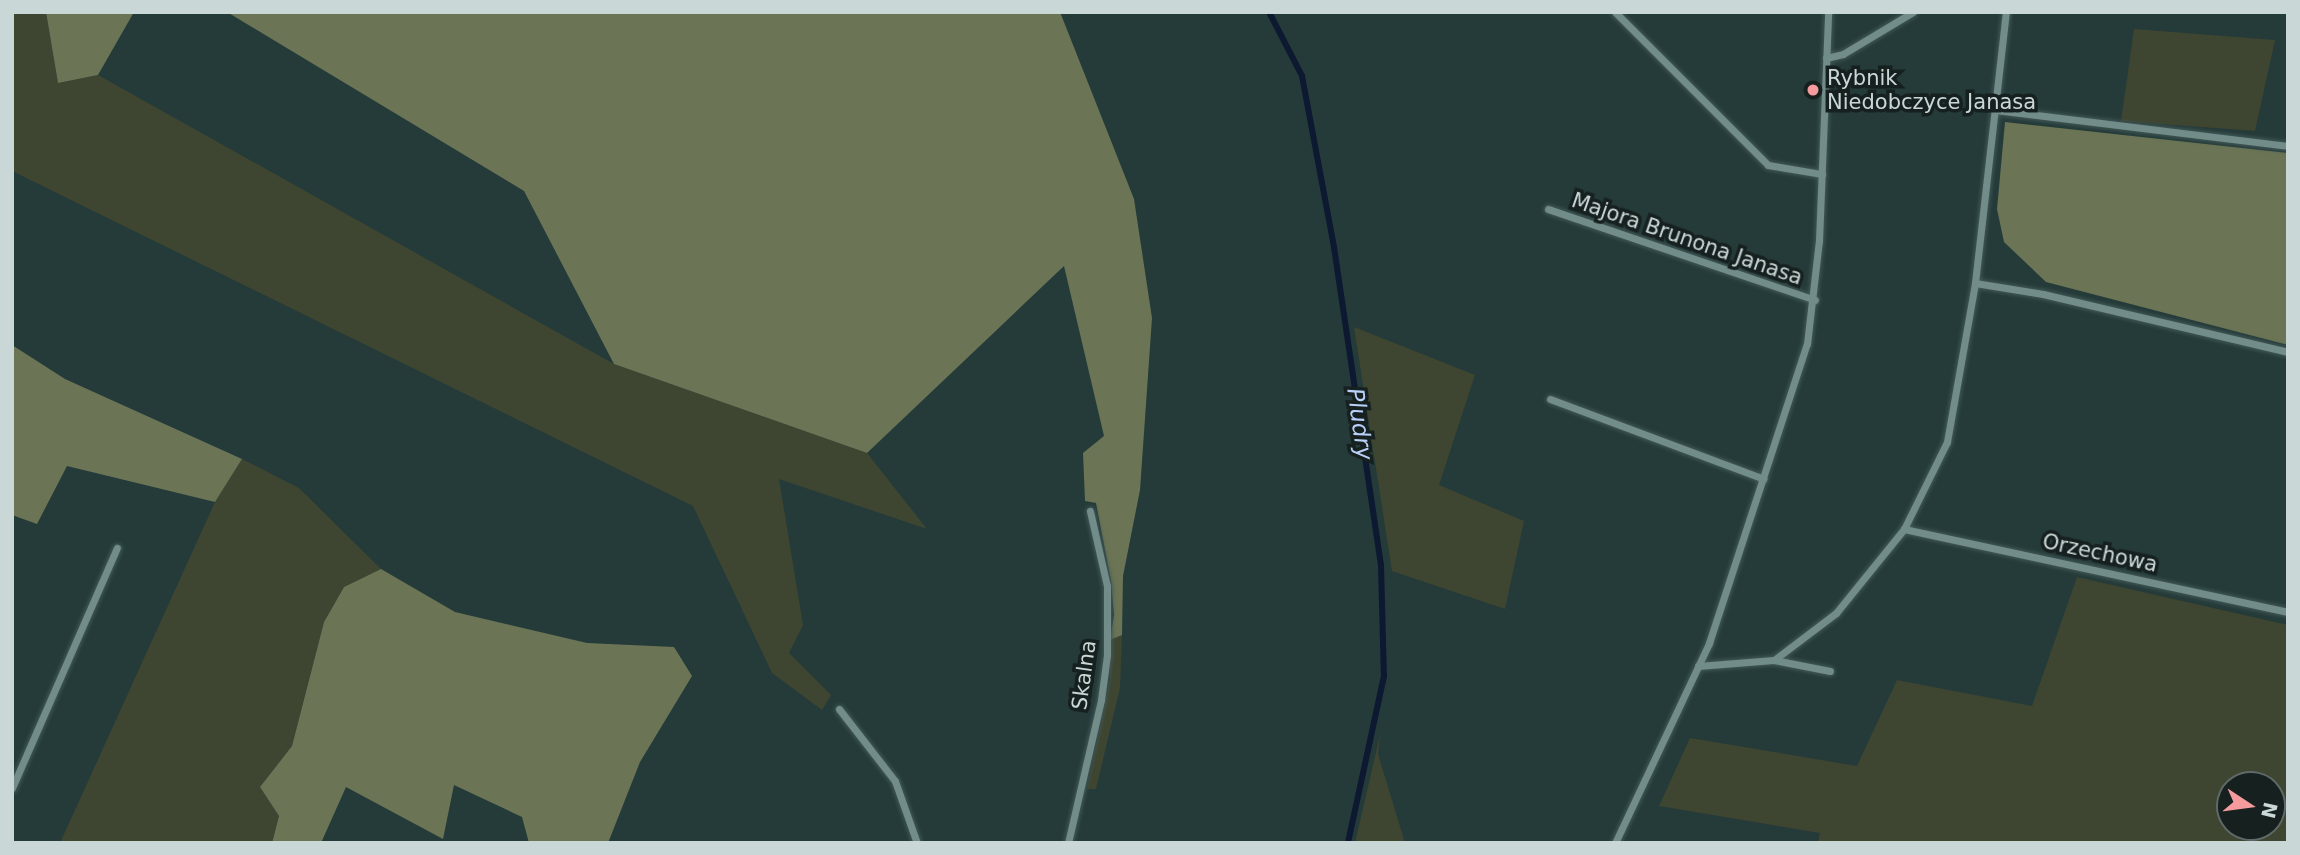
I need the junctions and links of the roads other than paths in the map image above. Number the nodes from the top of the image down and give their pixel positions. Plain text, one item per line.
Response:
1 (1615, 12) edge
2 (1828, 12) edge
3 (1913, 12) edge
4 (2006, 12) edge
5 (1826, 58) junction
6 (1995, 110) junction
7 (2288, 146) edge
8 (1822, 174) junction
9 (1548, 209) dead end
10 (1975, 283) junction
11 (1815, 300) junction
12 (2288, 352) edge
13 (1550, 399) dead end
14 (1764, 479) junction
15 (1090, 511) dead end
16 (1904, 529) junction
17 (117, 548) dead end
18 (2288, 611) edge
19 (1774, 660) junction
20 (1698, 666) junction
21 (1830, 671) dead end
22 (839, 709) dead end
23 (12, 788) edge
24 (917, 843) edge
25 (1068, 843) edge
26 (1615, 843) edge

1 - 8 street
2 - 5 street, Majora Brunona Janasa
3 - 5 street
4 - 6 street
5 - 8 street, Majora Brunona Janasa
6 - 7 street
6 - 10 street
8 - 11 street, Majora Brunona Janasa
9 - 11 street, Majora Brunona Janasa
10 - 12 street
10 - 16 street
11 - 14 street, Majora Brunona Janasa
13 - 14 street
14 - 20 street, Majora Brunona Janasa
15 - 25 street, Skalna
16 - 18 street, Orzechowa
16 - 19 street
17 - 23 street
19 - 20 street
19 - 21 street
20 - 26 street, Majora Brunona Janasa
22 - 24 street

